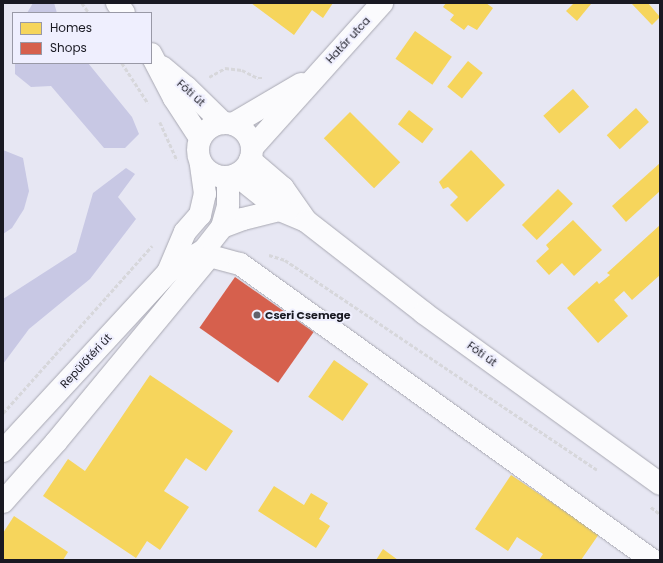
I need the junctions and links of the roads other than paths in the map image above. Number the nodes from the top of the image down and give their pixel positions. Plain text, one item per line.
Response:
1 (117, 3) edge
2 (382, 3) edge
3 (123, 12) edge
4 (154, 59) edge
5 (314, 77) junction
6 (228, 123) junction
7 (200, 138) junction
8 (201, 164) junction
9 (242, 165) junction
10 (280, 210) junction
11 (306, 221) junction
12 (222, 227) junction
13 (168, 272) junction
14 (3, 451) edge
15 (660, 484) edge
16 (3, 502) edge
17 (652, 560) edge

1 - 3 street
2 - 5 street, Határ utca
4 - 6 street, Fóti út
4 - 7 street, Fóti út
5 - 6 street, Határ utca
5 - 9 street, Határ utca
6 - 7 street
6 - 9 street, Fóti út
7 - 8 street
8 - 9 street, Fóti út
8 - 13 street, Repülőtéri út
9 - 10 street, Fóti út
9 - 11 street, Fóti út
9 - 12 street, Repülőtéri út
10 - 11 street, Fóti út
10 - 12 street
11 - 15 street, Fóti út
12 - 13 street, Repülőtéri út
13 - 14 street, Repülőtéri út
16 - 17 street

